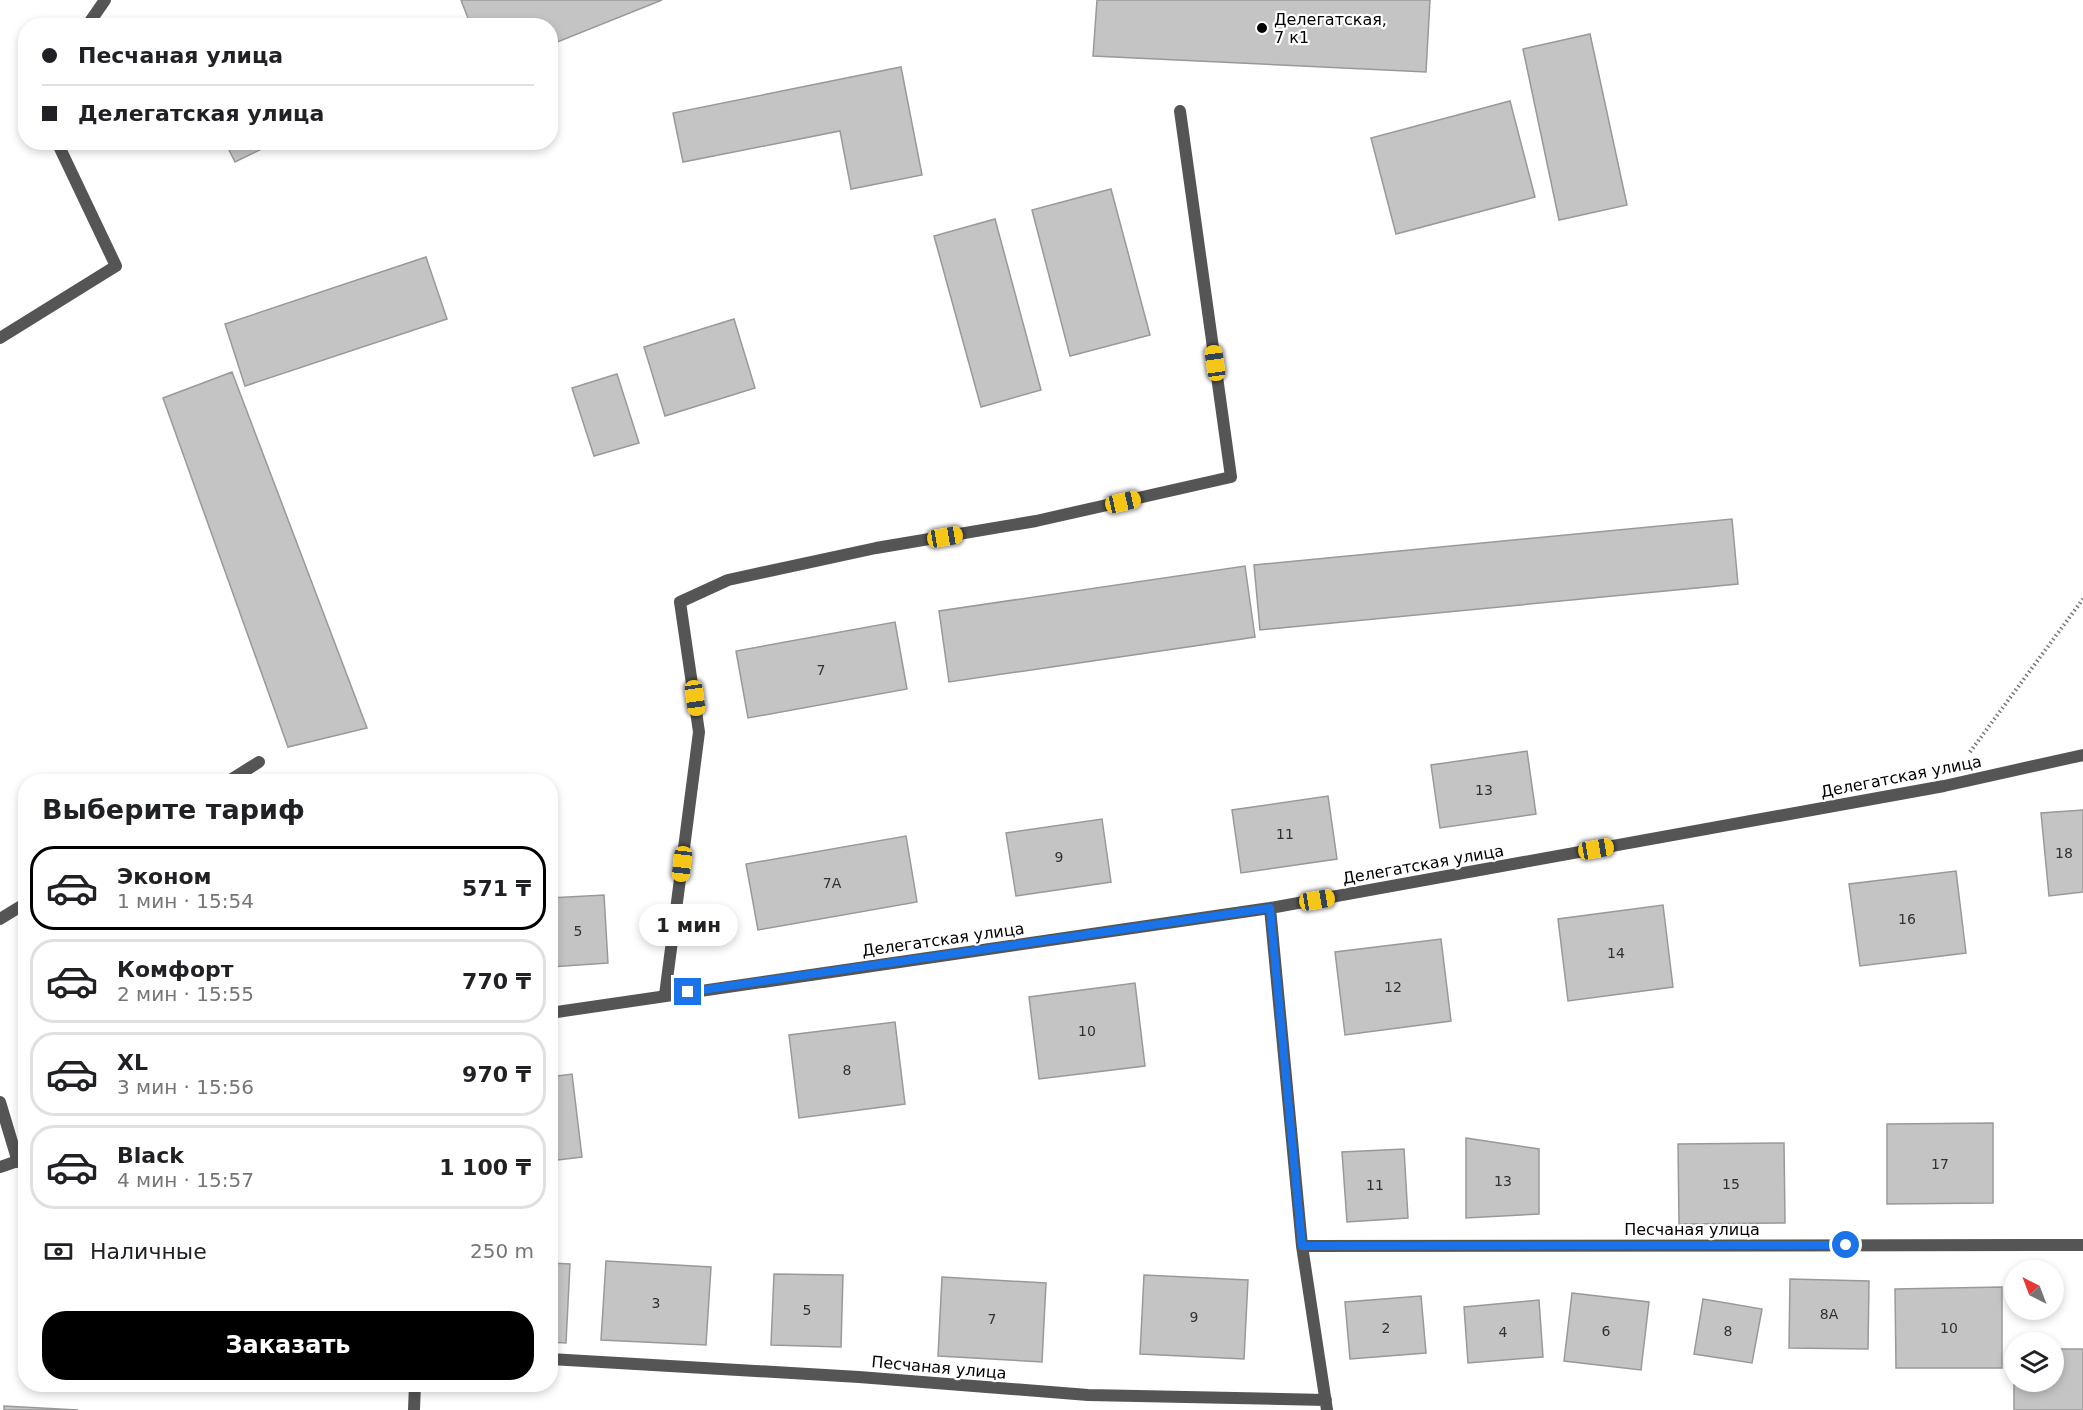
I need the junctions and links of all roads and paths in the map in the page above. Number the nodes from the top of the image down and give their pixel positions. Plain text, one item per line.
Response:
1 (105, 0) edge
2 (93, 18) edge
3 (1180, 111) dead end
4 (61, 150) edge
5 (0, 338) edge
6 (2083, 599) edge
7 (2083, 755) edge
8 (259, 762) dead end
9 (240, 774) edge
10 (1944, 786) junction
11 (18, 908) edge
12 (1270, 908) junction
13 (0, 919) edge
14 (665, 995) junction
15 (558, 1012) edge
16 (0, 1102) edge
17 (18, 1149) edge
18 (18, 1161) edge
19 (0, 1167) edge
20 (2083, 1245) edge
21 (1302, 1246) junction
22 (558, 1359) edge
23 (415, 1392) edge
24 (1327, 1405) edge
25 (414, 1410) edge

1 - 2 street
3 - 14 street
4 - 5 street
6 - 10 path
7 - 10 street, Делегатская улица
8 - 9 street
10 - 12 street, Делегатская улица
11 - 13 street
12 - 14 street, Делегатская улица
12 - 21 street
14 - 15 street, Делегатская улица
16 - 17 street
18 - 19 street
20 - 21 street, Песчаная улица
21 - 24 street
22 - 24 street, Песчаная улица
23 - 25 street

